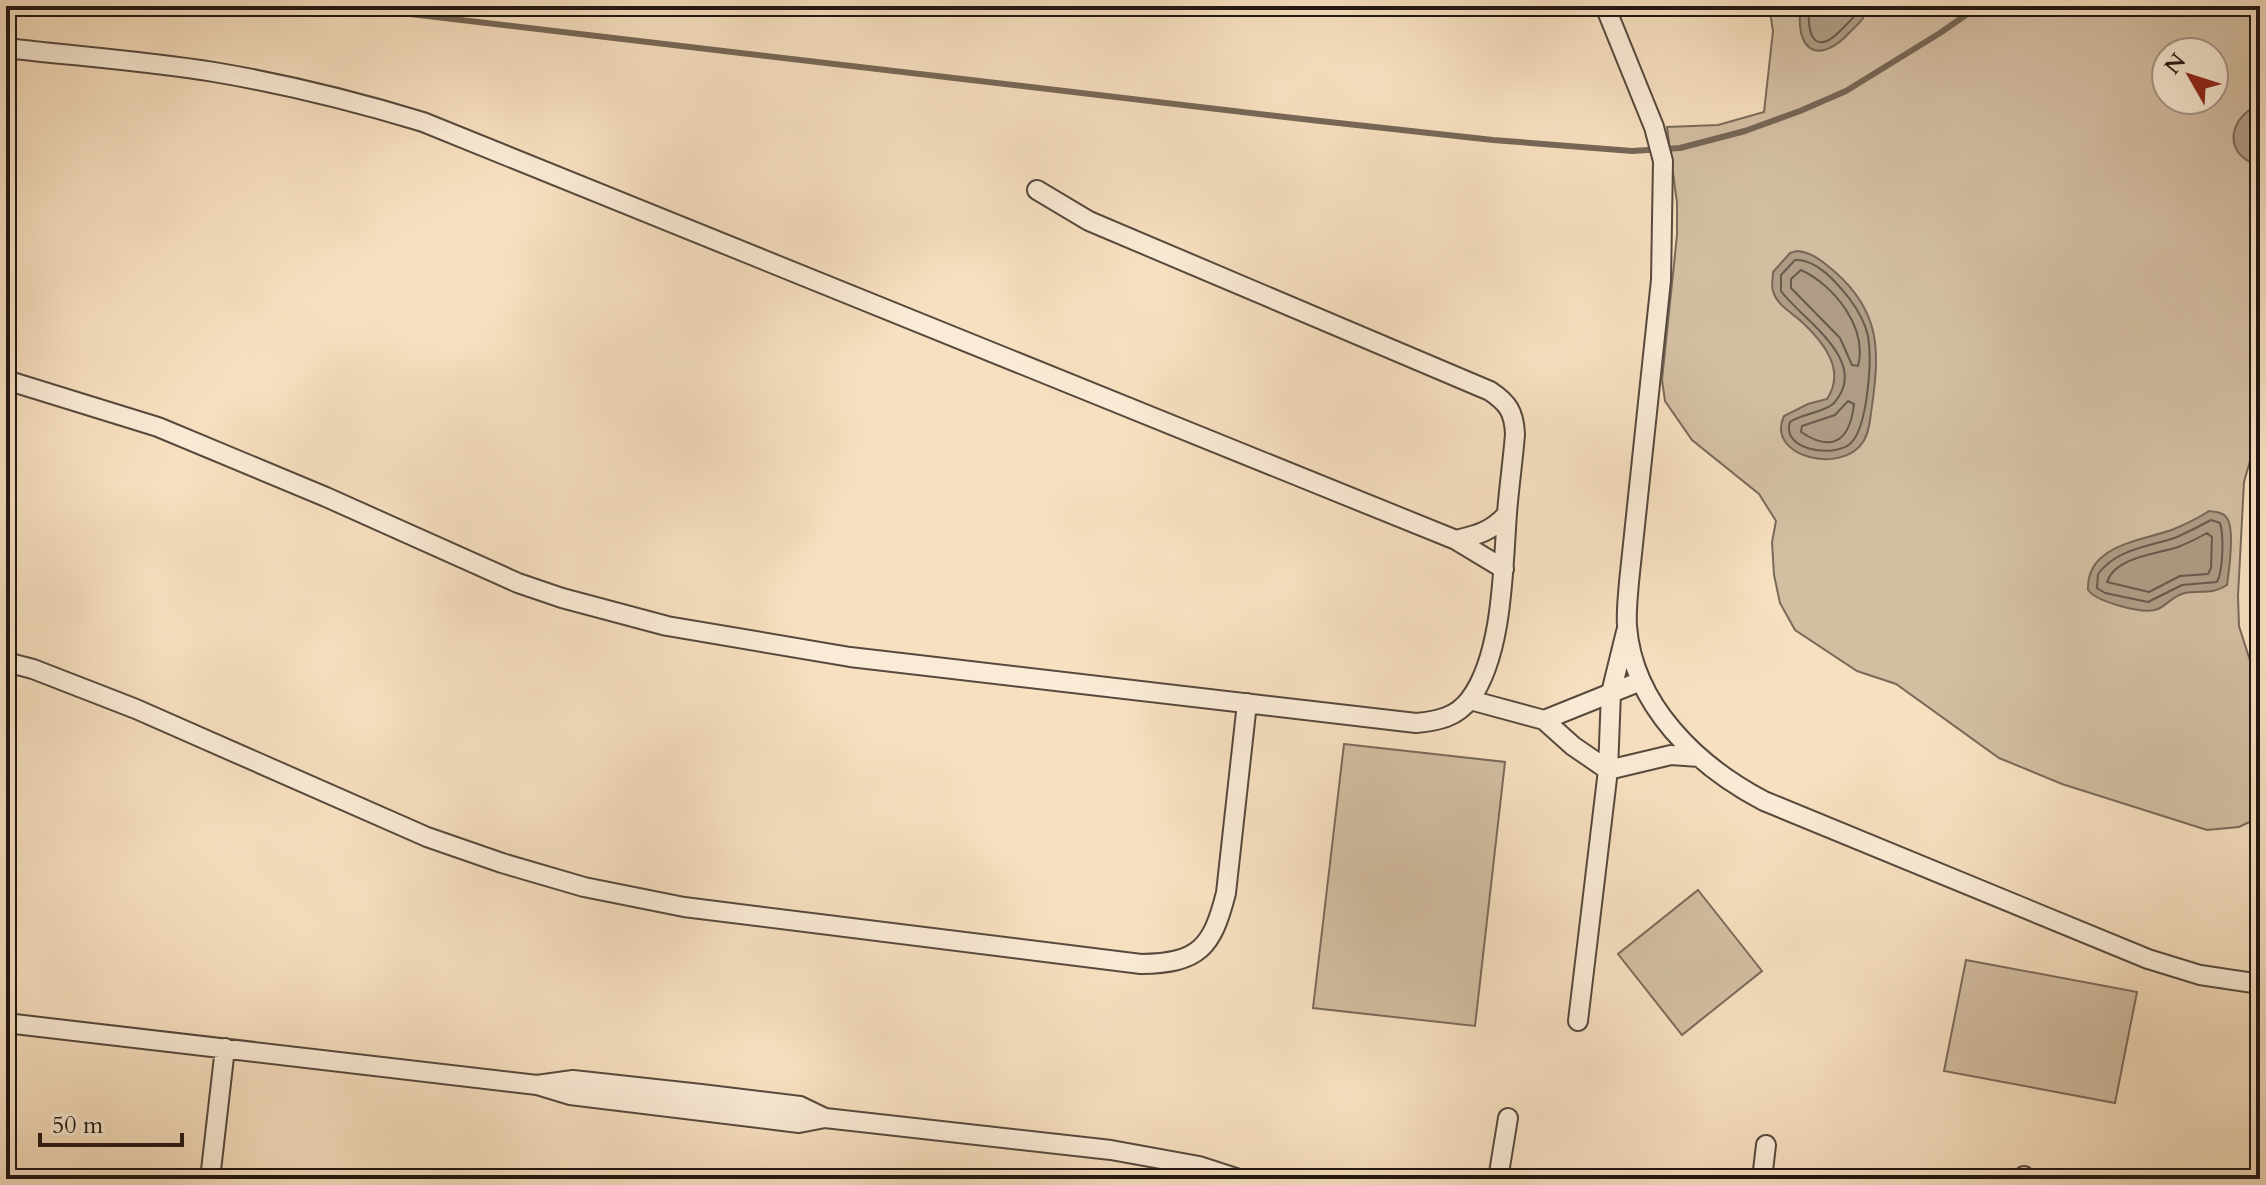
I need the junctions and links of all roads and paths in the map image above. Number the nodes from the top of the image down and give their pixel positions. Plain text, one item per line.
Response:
1 (1605, 6) edge
2 (6, 48) edge
3 (1037, 190) dead end
4 (6, 380) edge
5 (1507, 514) junction
6 (1456, 540) junction
7 (1504, 569) junction
8 (1627, 626) junction
9 (6, 662) edge
10 (1641, 681) junction
11 (1611, 693) junction
12 (1470, 700) junction
13 (1247, 703) junction
14 (1544, 720) junction
15 (1699, 757) junction
16 (1608, 770) junction
17 (2260, 984) edge
18 (1578, 1021) dead end
19 (6, 1023) edge
20 (225, 1048) junction
21 (1508, 1118) dead end
22 (1766, 1145) dead end
23 (210, 1179) edge
24 (1239, 1179) edge
25 (1498, 1179) edge
26 (1762, 1179) edge

1 - 8 street
2 - 6 street
3 - 5 street
4 - 13 street
5 - 6 street
5 - 7 street
6 - 7 street
7 - 12 street
8 - 10 street
8 - 11 street
9 - 13 street
10 - 11 street
10 - 15 street
11 - 14 street
11 - 16 street
12 - 13 street
12 - 14 street
14 - 16 street
15 - 16 street
15 - 17 street
16 - 18 street
19 - 20 street
20 - 23 street
20 - 24 street
21 - 25 street
22 - 26 street

